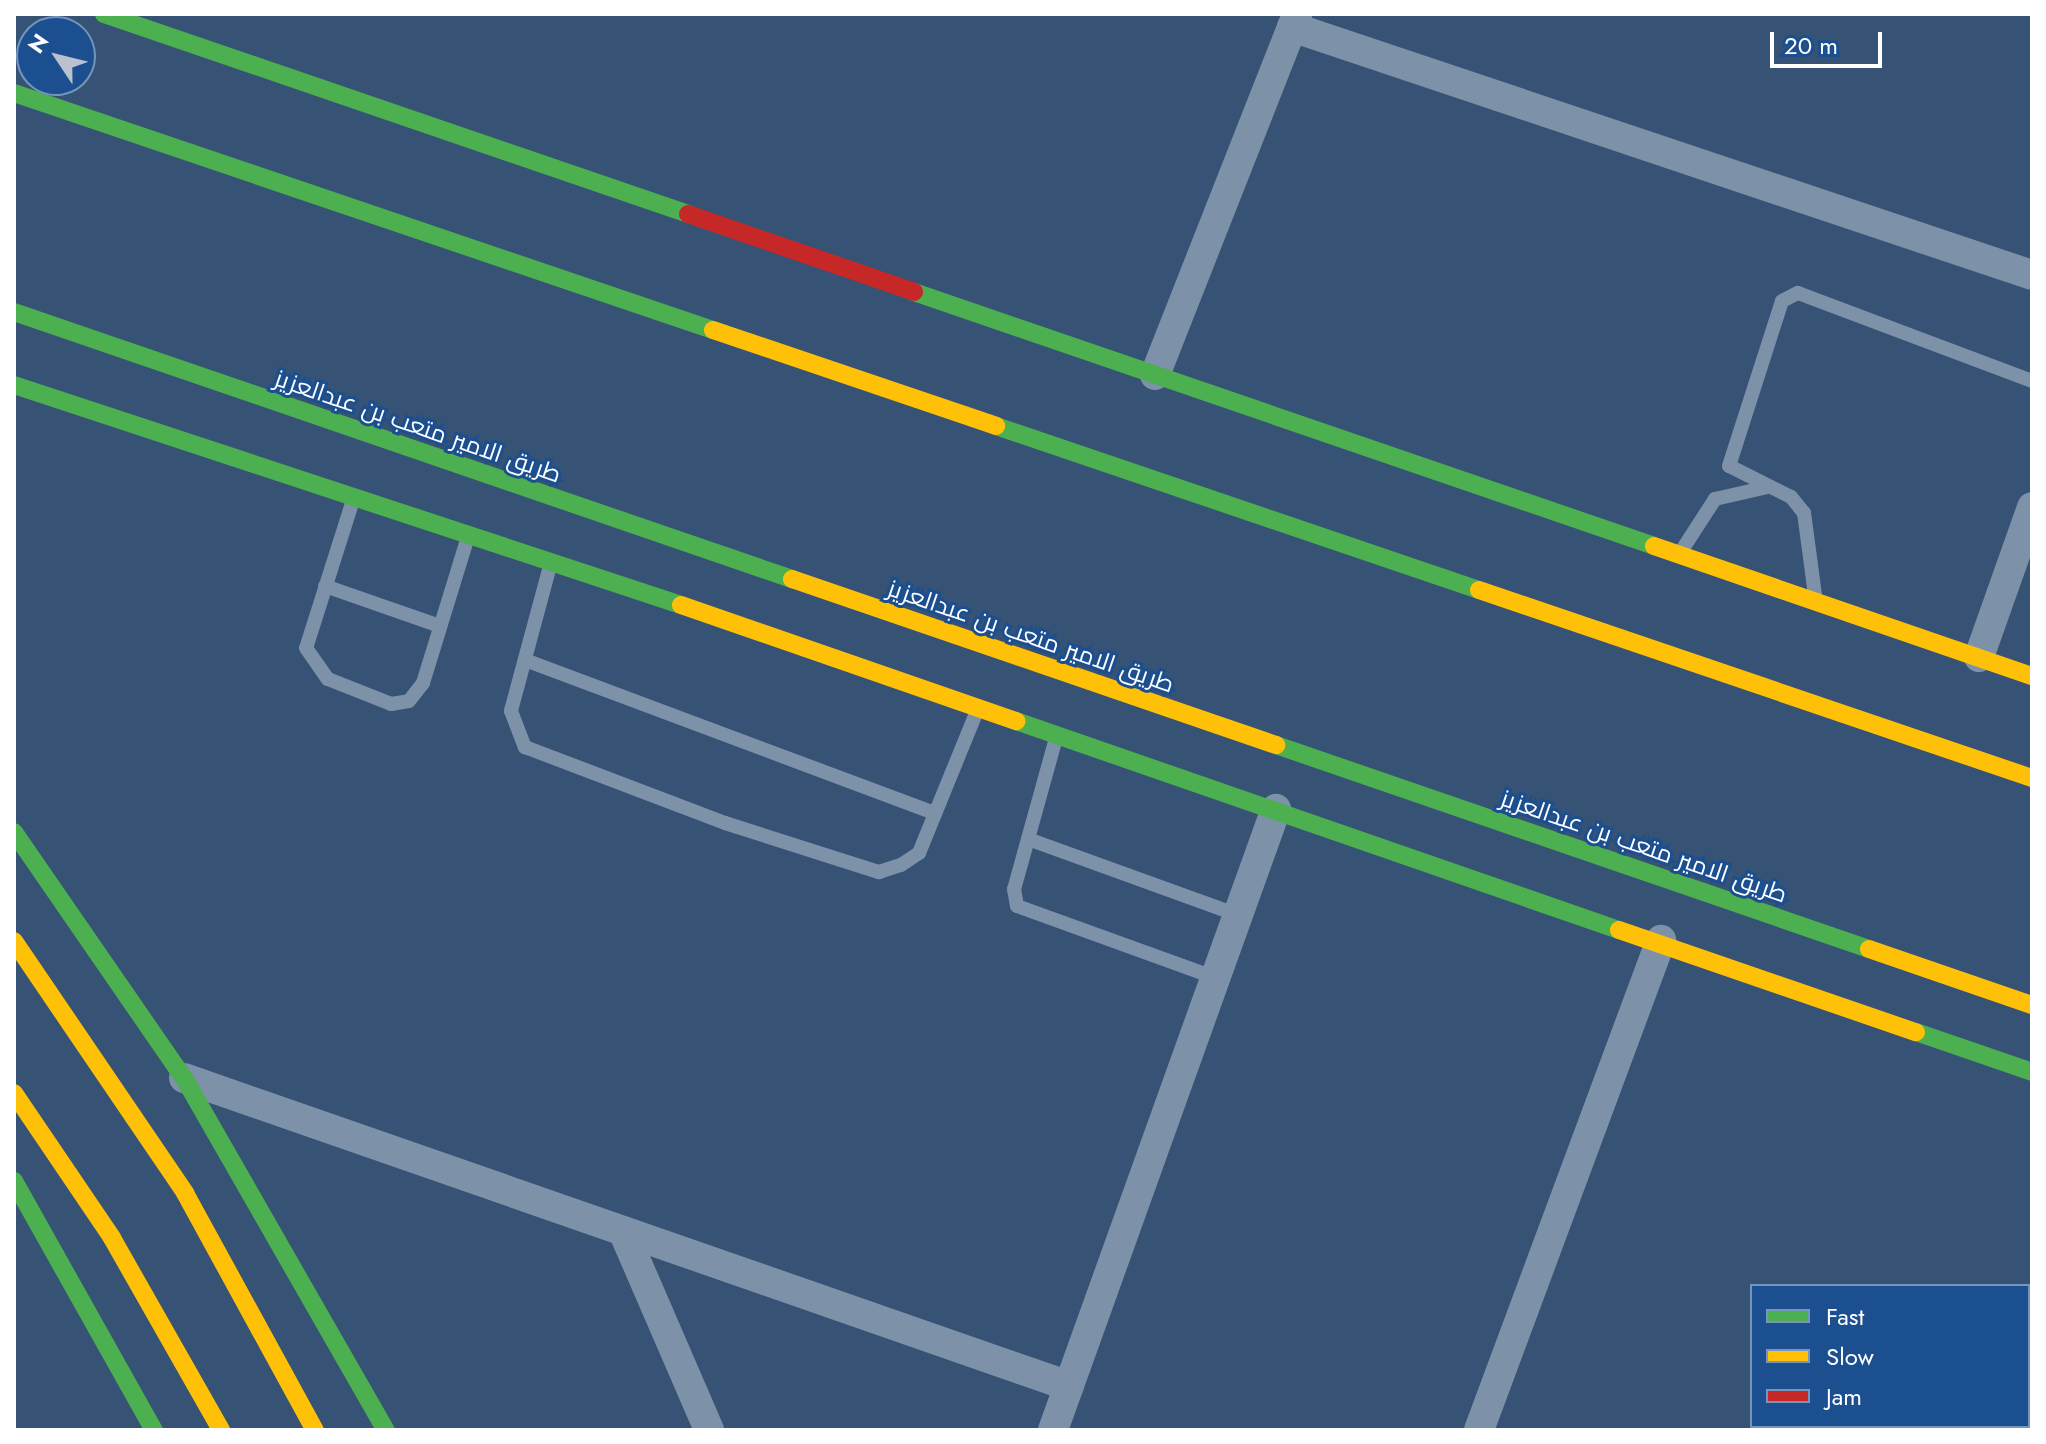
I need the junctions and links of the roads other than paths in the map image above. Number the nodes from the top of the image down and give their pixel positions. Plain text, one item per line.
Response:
1 (104, 14) edge
2 (1294, 20) edge
3 (14, 93) edge
4 (14, 117) edge
5 (187, 154) junction
6 (2032, 275) edge
7 (20, 313) edge
8 (1155, 375) junction
9 (2032, 381) edge
10 (14, 385) edge
11 (1768, 487) junction
12 (355, 493) junction
13 (2032, 507) edge
14 (469, 532) junction
15 (1679, 555) junction
16 (552, 560) junction
17 (325, 586) junction
18 (1816, 604) junction
19 (440, 626) junction
20 (1979, 657) junction
21 (525, 660) junction
22 (2032, 676) edge
23 (979, 707) junction
24 (1057, 733) junction
25 (2032, 778) edge
26 (1276, 809) junction
27 (935, 813) junction
28 (14, 832) edge
29 (1028, 839) junction
30 (1238, 915) junction
31 (1661, 940) junction
32 (14, 941) edge
33 (1216, 978) junction
34 (2032, 1005) edge
35 (2032, 1072) edge
36 (184, 1078) junction
37 (14, 1093) edge
38 (14, 1181) edge
39 (623, 1231) junction
40 (1069, 1386) junction
41 (154, 1430) edge
42 (221, 1430) edge
43 (315, 1430) edge
44 (386, 1430) edge
45 (709, 1430) edge
46 (1053, 1430) edge
47 (1479, 1430) edge

1 - 8 main road
2 - 6 street
2 - 8 street
3 - 5 main road
4 - 5 main road
5 - 25 main road
7 - 34 main road, طريق الامير متعب بن عبدالعزيز
8 - 15 main road
9 - 11 lane
10 - 12 main road
11 - 15 lane
11 - 18 lane
12 - 14 main road
12 - 17 lane
13 - 20 street
14 - 16 main road
14 - 19 lane
15 - 18 main road
16 - 21 lane
16 - 23 main road
17 - 19 lane
17 - 19 lane
18 - 20 main road
20 - 22 main road
21 - 27 lane
21 - 27 lane
23 - 24 main road
23 - 27 lane
24 - 26 main road
24 - 29 lane
26 - 30 street
26 - 31 main road
28 - 36 main road
29 - 30 lane
29 - 33 lane
30 - 33 street
31 - 35 main road
31 - 47 street
32 - 43 main road
33 - 40 street
36 - 39 street
36 - 44 main road
37 - 42 main road
38 - 41 main road
39 - 40 street
39 - 45 street
40 - 46 street

